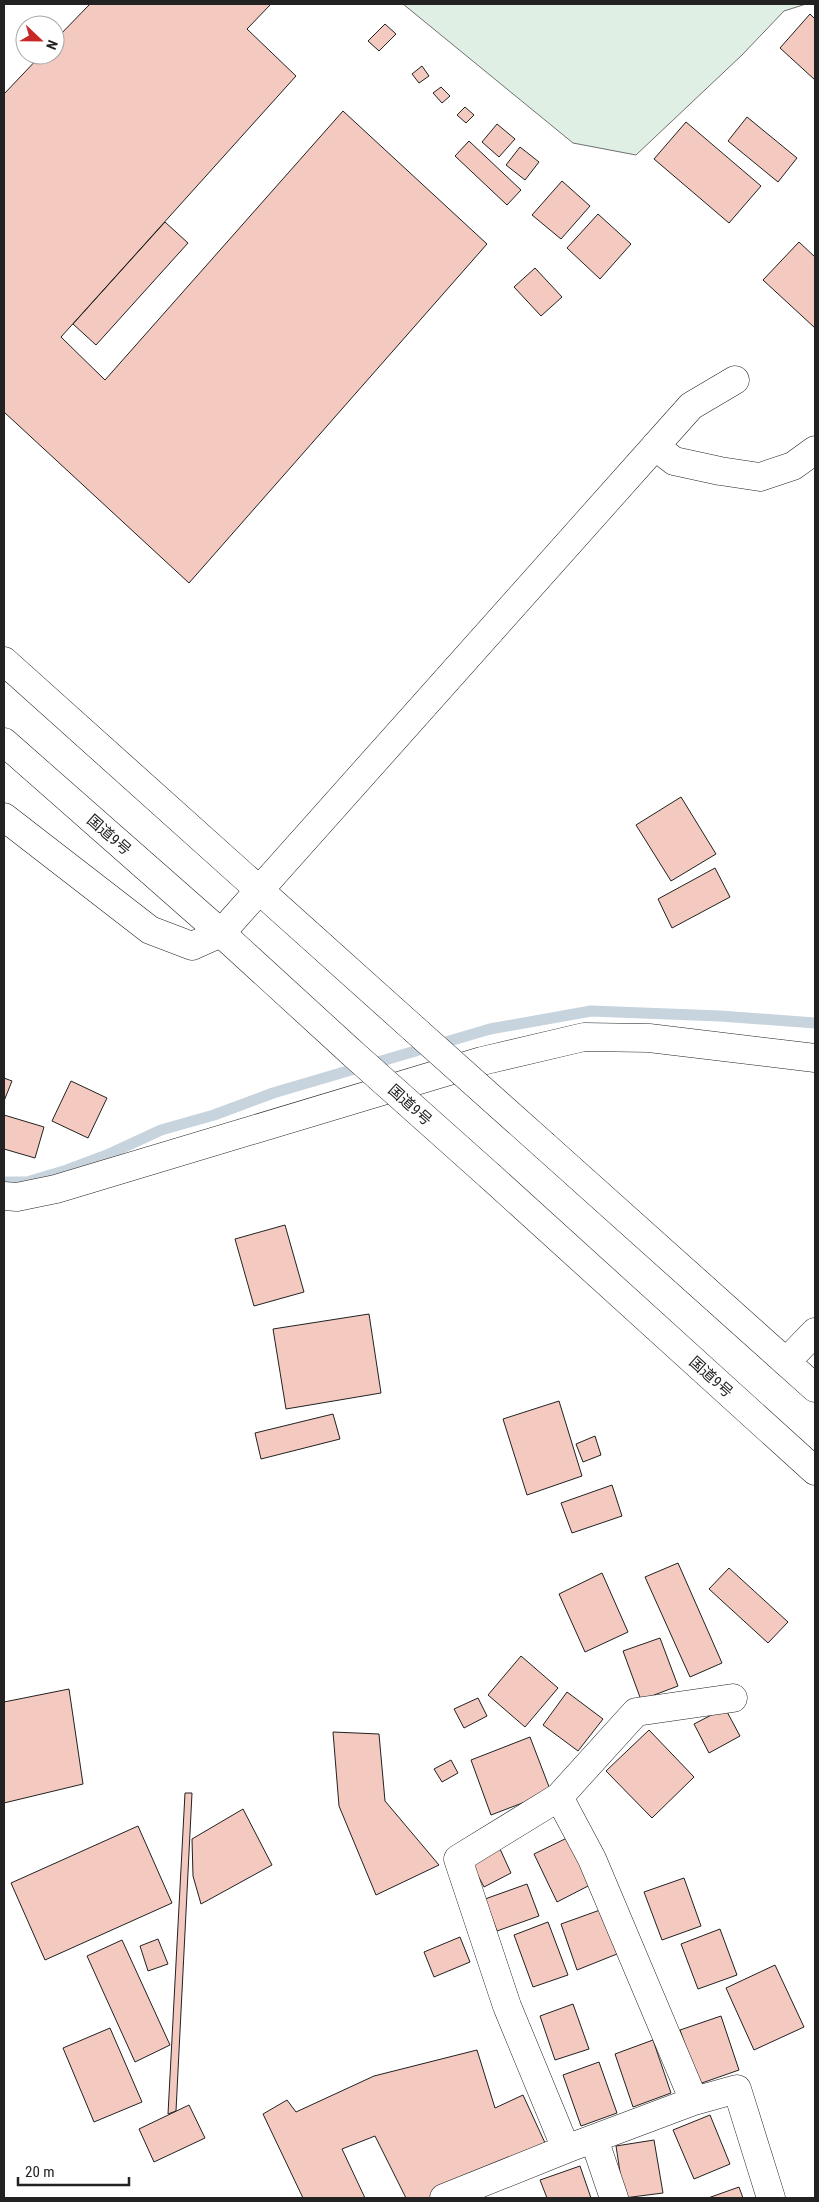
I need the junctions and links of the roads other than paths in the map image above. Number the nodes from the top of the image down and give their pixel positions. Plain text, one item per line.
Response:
1 (735, 380) dead end
2 (655, 446) junction
3 (815, 450) edge
4 (4, 661) edge
5 (4, 742) edge
6 (4, 817) edge
7 (260, 890) junction
8 (221, 933) junction
9 (815, 1058) edge
10 (4, 1196) edge
11 (815, 1332) edge
12 (786, 1362) junction
13 (815, 1388) edge
14 (815, 1471) edge
15 (733, 1698) dead end
16 (559, 1797) junction
17 (694, 2101) junction
18 (594, 2138) junction
19 (566, 2149) junction
20 (444, 2198) edge
21 (614, 2198) edge
22 (771, 2198) edge

1 - 2 main road
2 - 3 main road
2 - 7 main road
4 - 7 main road
5 - 8 main road, 国道9号
6 - 8 main road
7 - 8 main road
7 - 12 main road, bridge
8 - 14 main road, 国道9号, bridge
9 - 10 main road
11 - 12 main road
12 - 13 main road
15 - 16 main road
16 - 17 main road
16 - 19 main road
17 - 18 main road
17 - 22 main road
18 - 19 main road
18 - 21 main road
19 - 20 main road

